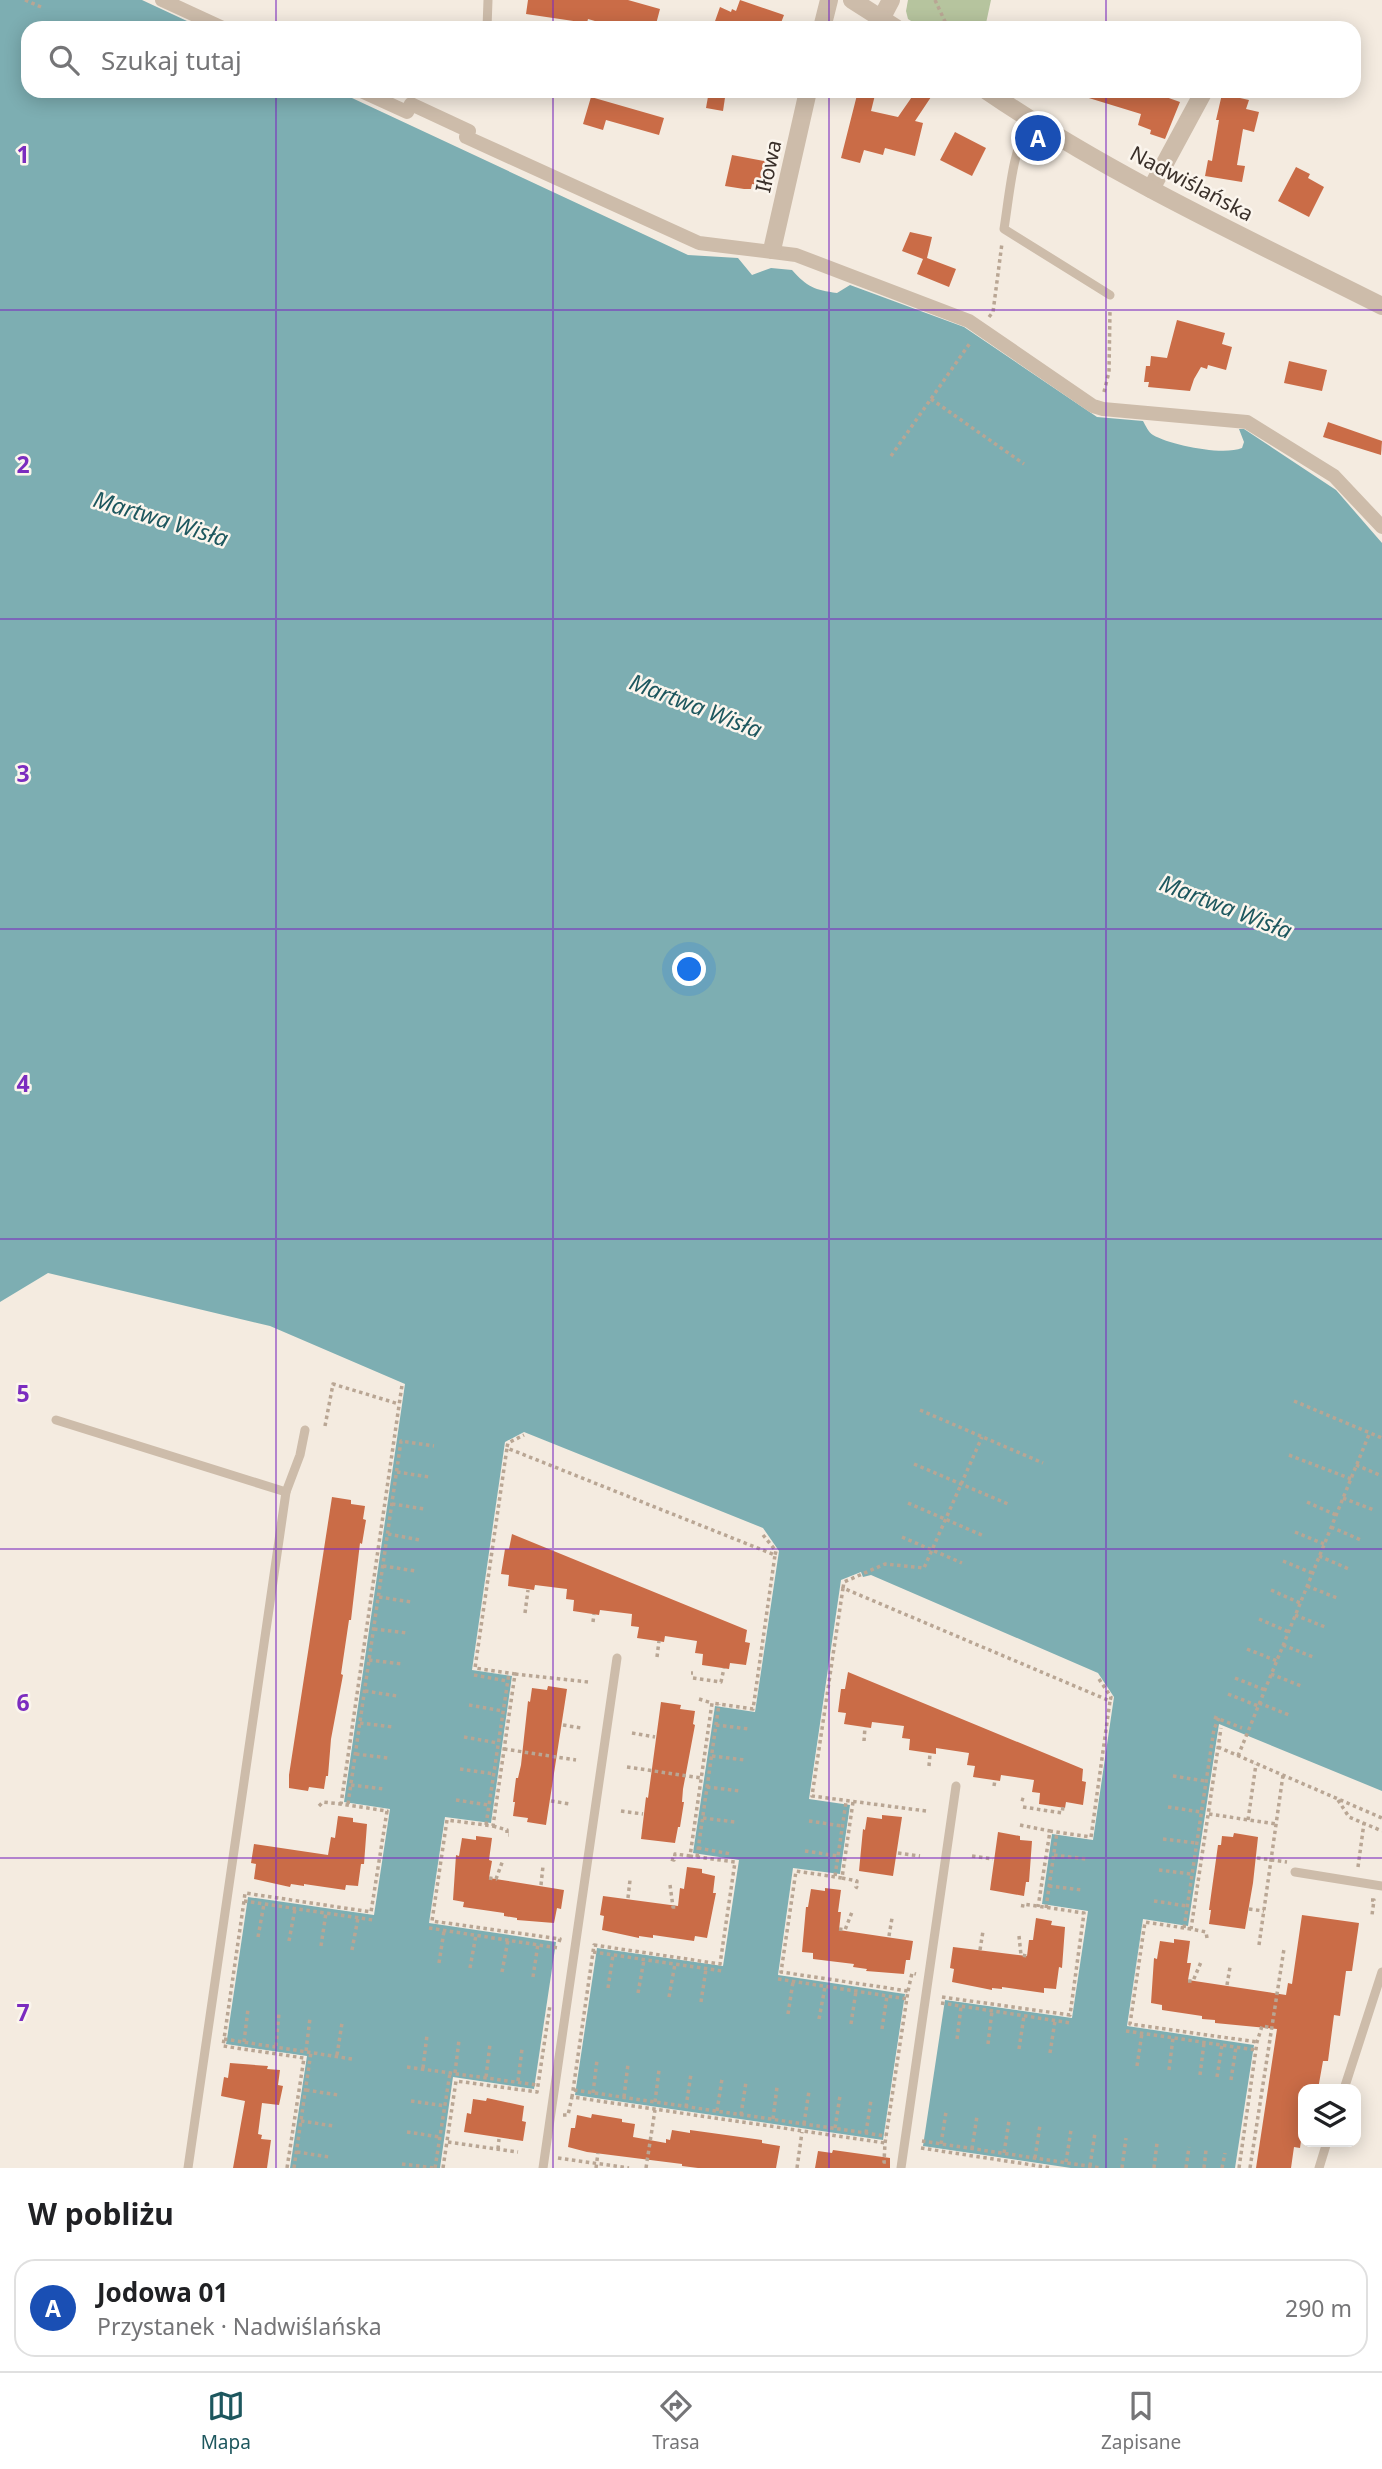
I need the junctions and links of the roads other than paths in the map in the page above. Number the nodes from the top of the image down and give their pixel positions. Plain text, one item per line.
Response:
1 (162, 0) edge
2 (488, 0) edge
3 (829, 0) edge
4 (852, 0) edge
5 (891, 0) edge
6 (208, 21) edge
7 (487, 21) edge
8 (824, 21) edge
9 (885, 21) edge
10 (888, 21) edge
11 (376, 98) edge
12 (806, 98) edge
13 (998, 98) edge
14 (1200, 98) edge
15 (1030, 118) junction
16 (1151, 189) junction
17 (772, 250) junction
18 (1110, 295) road end
19 (1382, 306) edge
20 (1382, 527) edge
21 (56, 1420) dead end
22 (305, 1430) dead end
23 (286, 1492) junction
24 (617, 1658) dead end
25 (956, 1786) dead end
26 (1296, 1868) road end
27 (1382, 1886) edge
28 (1382, 1972) edge
29 (1346, 2084) edge
30 (1325, 2147) edge
31 (188, 2168) edge
32 (542, 2168) edge
33 (901, 2168) edge
34 (1319, 2168) edge

1 - 6 street
2 - 7 lane
3 - 8 street
4 - 9 street
5 - 10 street
11 - 17 street
12 - 17 street, Iłowa
13 - 15 street, Nadwiślańska
14 - 16 street
15 - 16 street, Nadwiślańska
15 - 18 lane
16 - 19 street, Nadwiślańska
17 - 20 street
21 - 23 lane
22 - 23 lane
23 - 31 lane
24 - 32 lane
25 - 33 lane
26 - 27 lane
28 - 29 lane
30 - 34 lane

